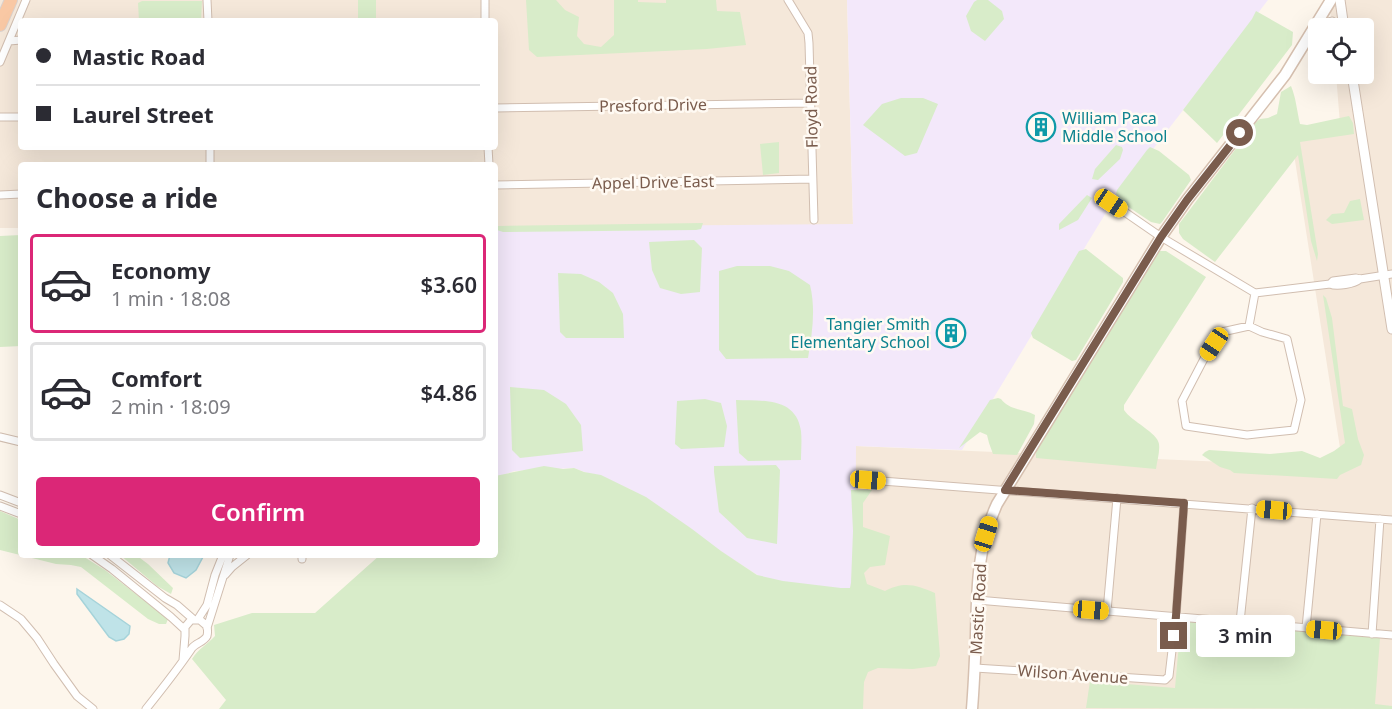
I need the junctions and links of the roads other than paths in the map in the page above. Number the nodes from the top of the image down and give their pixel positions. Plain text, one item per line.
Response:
1 (10, 0) edge
2 (26, 0) edge
3 (207, 0) edge
4 (485, 0) edge
5 (788, 0) edge
6 (1330, 0) edge
7 (1340, 0) edge
8 (19, 18) edge
9 (208, 18) edge
10 (485, 18) edge
11 (1320, 18) edge
12 (1342, 18) edge
13 (18, 19) edge
14 (0, 25) edge
15 (1308, 39) edge
16 (18, 40) edge
17 (9, 41) junction
18 (0, 62) edge
19 (1354, 84) edge
20 (811, 103) junction
21 (498, 108) edge
22 (0, 117) edge
23 (18, 117) edge
24 (812, 179) junction
25 (498, 185) edge
26 (18, 194) edge
27 (0, 195) edge
28 (1103, 197) dead end
29 (814, 220) dead end
30 (1161, 237) junction
31 (1388, 274) edge
32 (1255, 293) junction
33 (1249, 326) junction
34 (1392, 328) edge
35 (0, 437) edge
36 (18, 441) edge
37 (856, 479) dead end
38 (1005, 490) junction
39 (0, 495) edge
40 (1117, 498) junction
41 (18, 502) edge
42 (1184, 503) junction
43 (0, 506) edge
44 (1252, 508) junction
45 (18, 513) edge
46 (1317, 514) junction
47 (1380, 519) junction
48 (1392, 519) edge
49 (96, 558) edge
50 (114, 558) edge
51 (222, 558) edge
52 (229, 558) edge
53 (243, 558) edge
54 (223, 577) junction
55 (977, 600) junction
56 (0, 605) edge
57 (1107, 611) junction
58 (1176, 616) junction
59 (196, 619) junction
60 (1240, 622) junction
61 (207, 628) junction
62 (1306, 628) junction
63 (185, 633) junction
64 (1372, 634) junction
65 (1392, 635) edge
66 (197, 643) junction
67 (183, 660) junction
68 (975, 668) junction
69 (93, 709) edge
70 (146, 709) edge
71 (972, 709) edge

1 - 14 highway
2 - 8 street
3 - 9 street
4 - 10 street
5 - 20 street, Floyd Road
6 - 11 main road, Mastic Road
7 - 12 street
13 - 17 street
15 - 30 main road, Mastic Road
16 - 17 street
17 - 18 street
19 - 31 street
20 - 21 street, Presford Drive
20 - 24 street, Floyd Road
22 - 23 street
24 - 25 street, Appel Drive East
24 - 29 street, Floyd Road
26 - 27 street
28 - 30 street
30 - 32 street
30 - 38 main road, Mastic Road
31 - 32 street
31 - 34 street
32 - 33 street
33 - 33 street
35 - 36 street
37 - 38 street
38 - 40 street
38 - 55 main road, Mastic Road
39 - 41 street
40 - 42 street
40 - 57 street
42 - 44 street
42 - 58 street
43 - 45 street
44 - 46 street
44 - 60 street
46 - 47 street
46 - 62 street
47 - 48 street
47 - 64 street
49 - 63 street
50 - 59 street
51 - 59 street
52 - 54 street
53 - 54 street
54 - 61 street
55 - 57 street
55 - 68 main road, Mastic Road
56 - 69 street
57 - 58 street
58 - 60 street
58 - 68 street, Wilson Avenue
59 - 61 street
59 - 63 street
60 - 62 street
61 - 66 street
62 - 64 street
63 - 66 street
63 - 67 street
64 - 65 street
66 - 67 street
67 - 70 street
68 - 71 main road, Mastic Road

